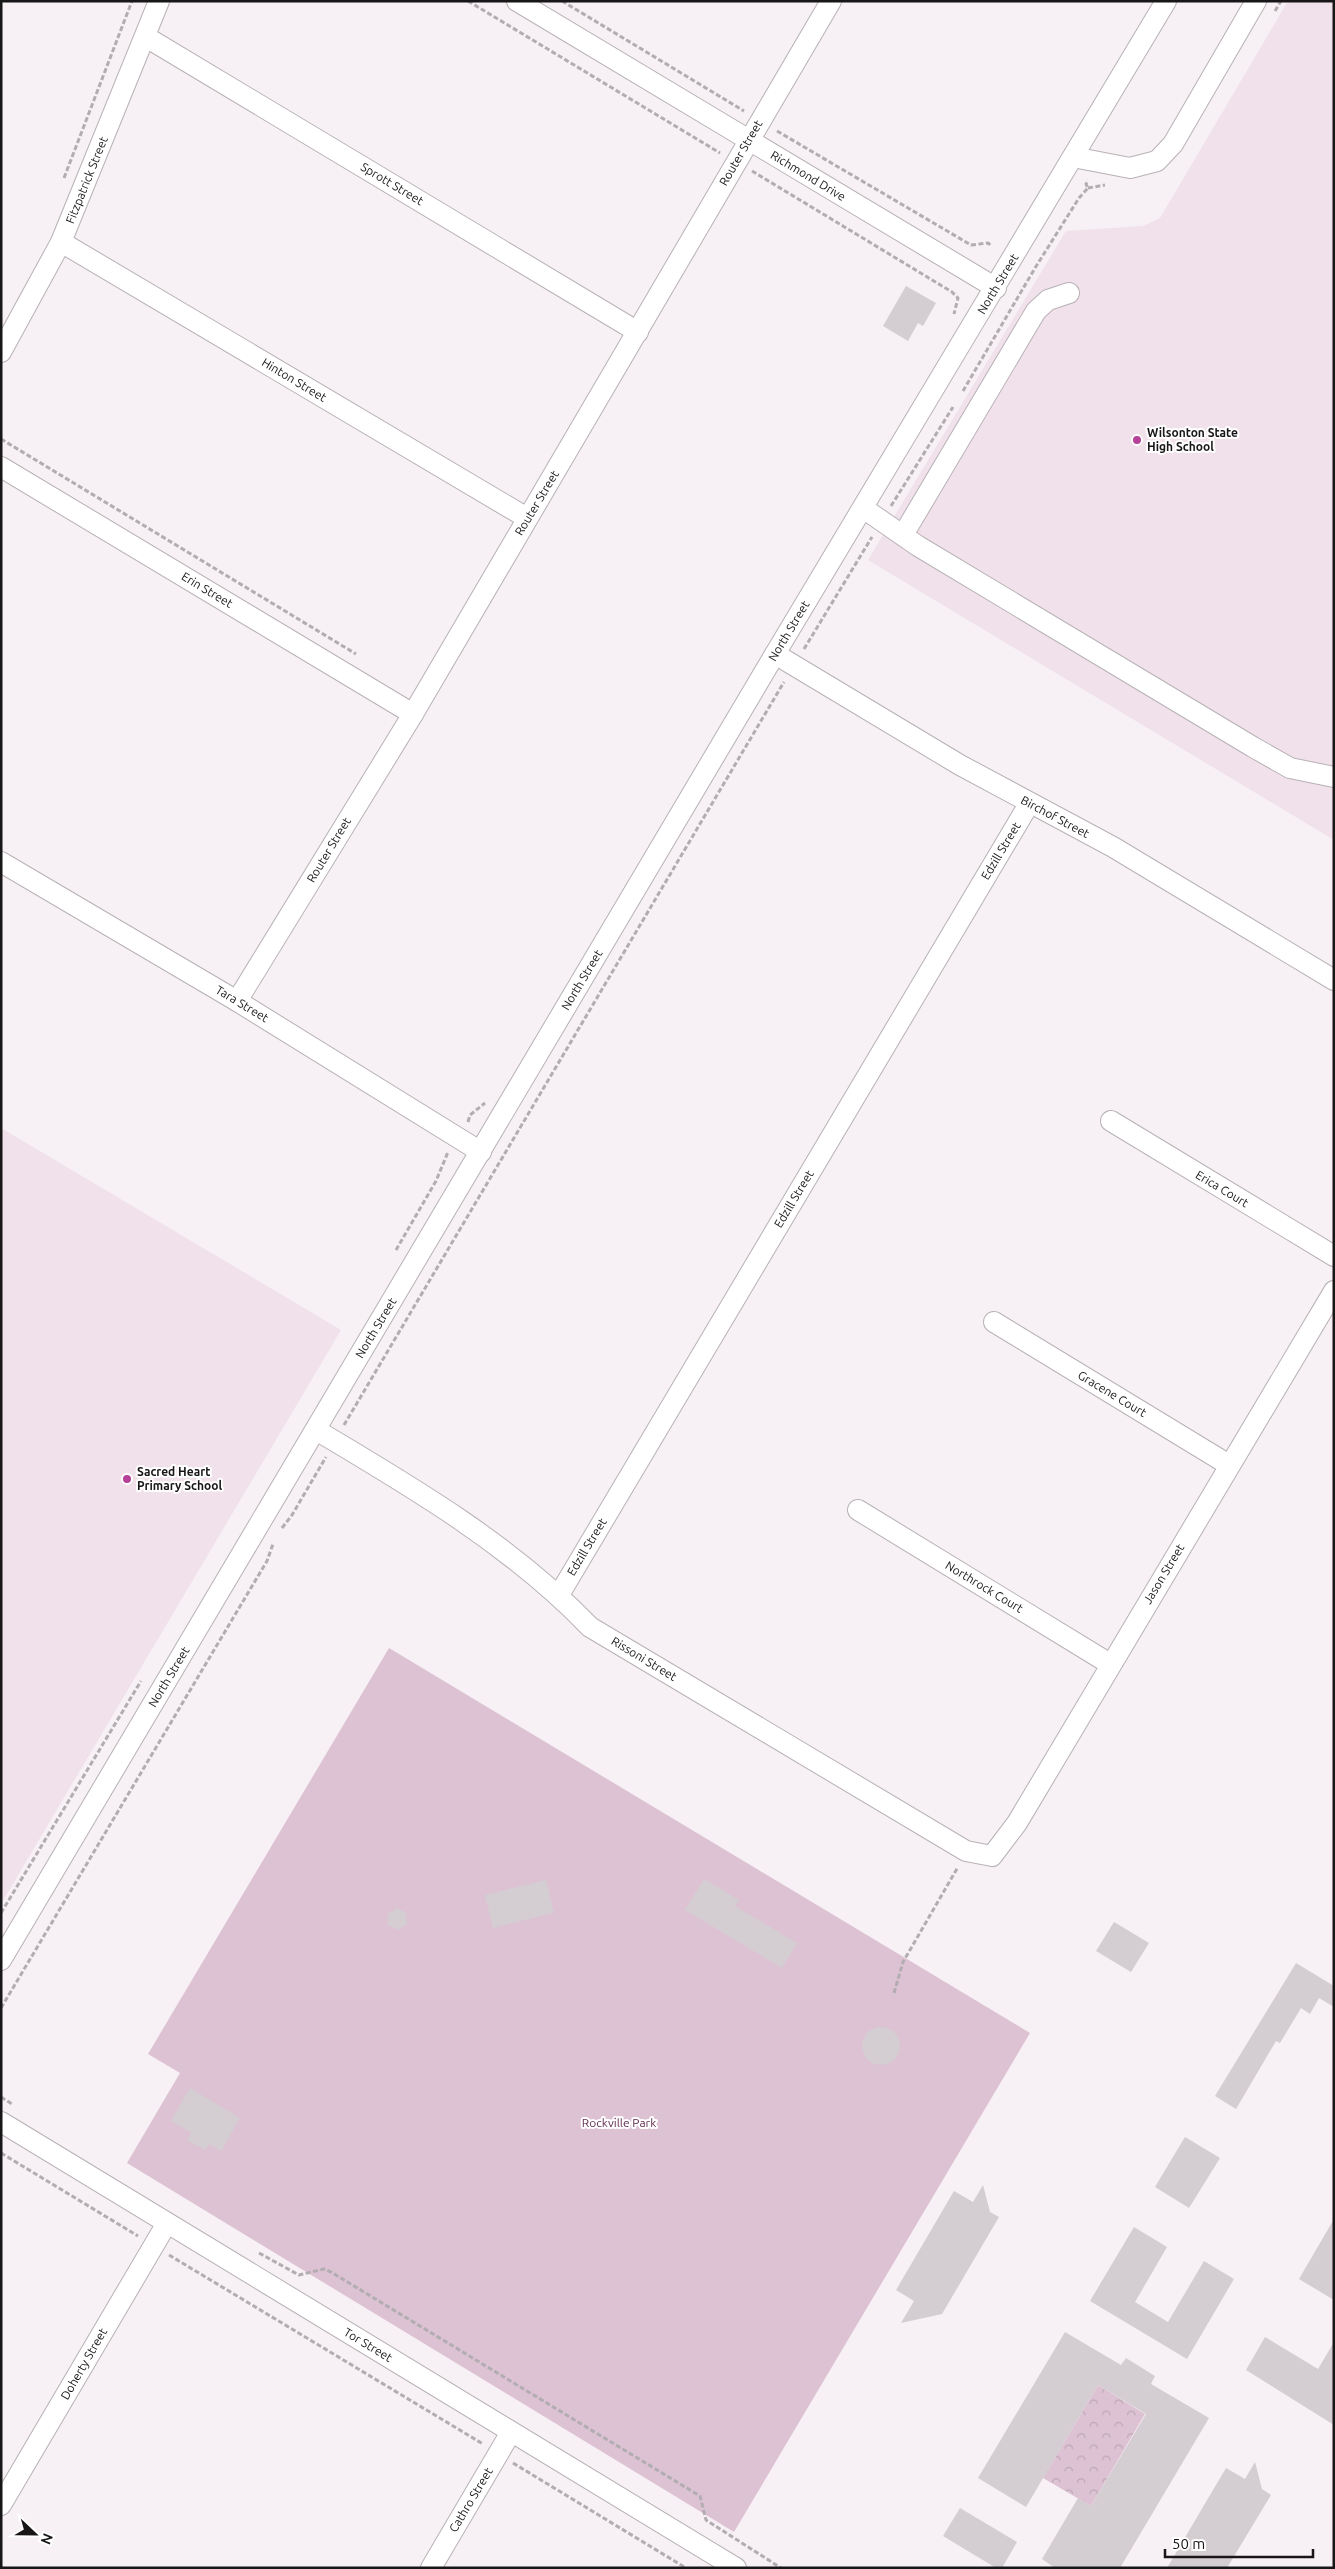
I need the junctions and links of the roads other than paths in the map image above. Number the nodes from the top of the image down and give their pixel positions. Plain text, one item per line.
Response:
1 (159, 1) edge
2 (831, 1) edge
3 (1166, 1) edge
4 (1256, 1) edge
5 (518, 2) edge
6 (146, 37) junction
7 (748, 141) junction
8 (1074, 157) junction
9 (61, 242) junction
10 (996, 288) junction
11 (1069, 293) dead end
12 (638, 332) junction
13 (1, 352) edge
14 (1, 467) edge
15 (863, 508) junction
16 (528, 518) junction
17 (903, 535) junction
18 (775, 654) junction
19 (413, 714) junction
20 (1334, 776) edge
21 (1029, 804) junction
22 (1, 862) edge
23 (1334, 980) edge
24 (237, 1001) junction
25 (1111, 1121) dead end
26 (481, 1152) junction
27 (1334, 1256) edge
28 (1334, 1291) edge
29 (994, 1322) dead end
30 (316, 1430) junction
31 (1229, 1465) junction
32 (858, 1510) dead end
33 (559, 1595) junction
34 (1110, 1664) junction
35 (992, 1856) joint
36 (1, 1960) edge
37 (1, 2122) edge
38 (167, 2223) junction
39 (511, 2432) junction
40 (1, 2505) edge
41 (431, 2568) edge
42 (736, 2568) edge

1 - 6 street, Fitzpatrick Street
2 - 7 street, Router Street
3 - 8 street, North Street
4 - 8 street
5 - 7 street, Richmond Drive
6 - 9 street, Fitzpatrick Street
6 - 12 street, Sprott Street
7 - 10 street, Richmond Drive
7 - 12 street, Router Street
8 - 10 street, North Street
9 - 13 street, Fitzpatrick Street
9 - 16 street, Hinton Street
10 - 15 street, North Street
11 - 17 street
12 - 16 street, Router Street
14 - 19 street, Erin Street
15 - 17 street
15 - 18 street, North Street
16 - 19 street, Router Street
17 - 20 street
18 - 21 street, Birchof Street
18 - 26 street, North Street
19 - 24 street, Router Street
21 - 23 street, Birchof Street
21 - 33 street, Edzill Street
22 - 24 street, Tara Street
24 - 26 street, Tara Street
25 - 27 street, Erica Court
26 - 30 street, North Street
28 - 31 street, Jason Street
29 - 31 street, Gracene Court
30 - 33 street, Rissoni Street
30 - 36 street, North Street
31 - 34 street, Jason Street
32 - 34 street, Northrock Court
33 - 35 street, Rissoni Street
34 - 35 street, Jason Street
37 - 38 street, Tor Street
38 - 39 street, Tor Street
38 - 40 street, Doherty Street
39 - 41 street, Cathro Street
39 - 42 street, Tor Street

